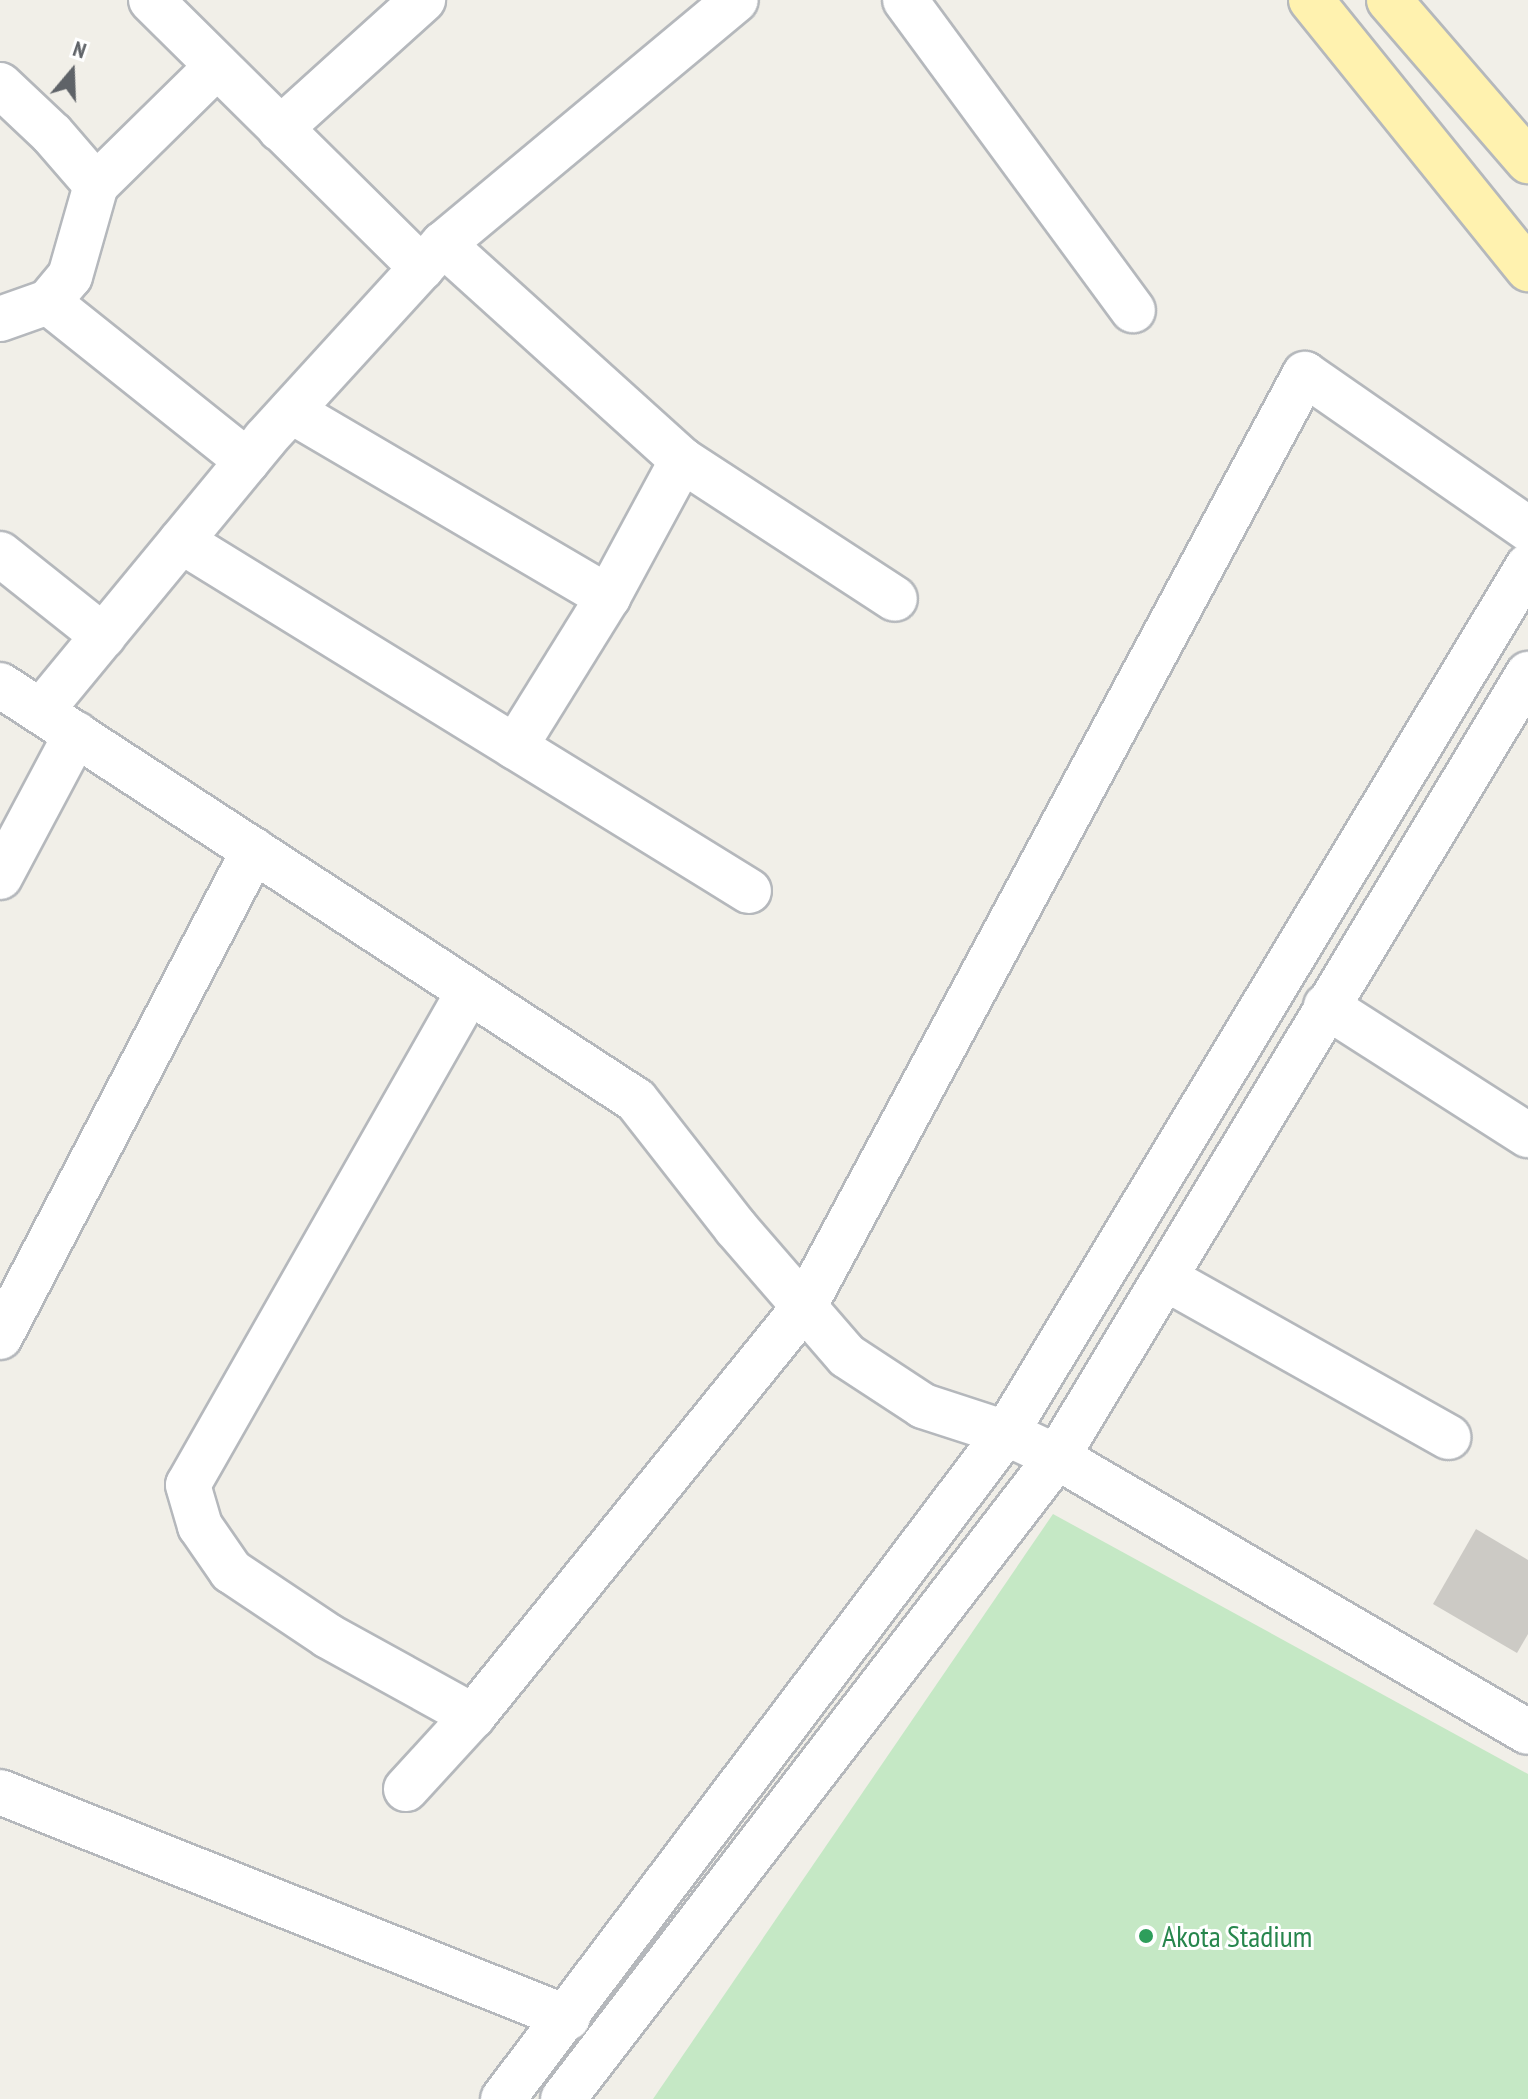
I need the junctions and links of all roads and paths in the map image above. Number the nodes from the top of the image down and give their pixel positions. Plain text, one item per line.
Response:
1 (151, 0) edge
2 (423, 0) edge
3 (736, 0) edge
4 (905, 0) edge
5 (1311, 0) edge
6 (1389, 0) edge
7 (217, 66) junction
8 (0, 85) edge
9 (280, 129) junction
10 (1528, 161) edge
11 (96, 185) junction
12 (432, 256) junction
13 (1528, 269) edge
14 (48, 302) junction
15 (1133, 310) dead end
16 (0, 319) edge
17 (291, 411) junction
18 (682, 460) junction
19 (247, 461) junction
20 (1528, 529) edge
21 (181, 541) junction
22 (0, 554) edge
23 (1528, 566) edge
24 (608, 597) junction
25 (895, 599) dead end
26 (103, 636) junction
27 (1528, 674) edge
28 (0, 685) edge
29 (58, 723) junction
30 (515, 747) junction
31 (254, 850) junction
32 (0, 877) edge
33 (749, 891) dead end
34 (469, 991) junction
35 (1326, 1006) junction
36 (1528, 1135) edge
37 (1165, 1278) junction
38 (804, 1307) junction
39 (0, 1337) edge
40 (1006, 1433) junction
41 (1448, 1437) dead end
42 (1057, 1457) junction
43 (473, 1716) junction
44 (1528, 1732) edge
45 (406, 1789) dead end
46 (0, 1792) edge
47 (568, 2018) junction
48 (503, 2099) edge
49 (563, 2099) edge

1 - 7 street
2 - 9 street
3 - 12 street
4 - 15 street
5 - 13 main road
6 - 10 main road
7 - 9 street
7 - 11 street
8 - 11 street
9 - 12 street
11 - 14 street
12 - 17 street
12 - 18 street
14 - 16 street
14 - 19 street
17 - 19 street
17 - 24 street
18 - 24 street
18 - 25 street
19 - 21 street
20 - 38 street
21 - 26 street
21 - 30 street
22 - 26 street
23 - 40 street
24 - 30 street
26 - 29 street
27 - 35 street
28 - 29 street
29 - 31 street
29 - 32 street
30 - 33 street
31 - 34 street
31 - 39 street
34 - 38 street
34 - 43 street
35 - 36 street
35 - 37 street
37 - 41 street
37 - 42 street
38 - 40 street
38 - 43 street
40 - 42 street
40 - 47 street
42 - 44 street
42 - 49 street
43 - 45 street
46 - 47 street
47 - 48 street

